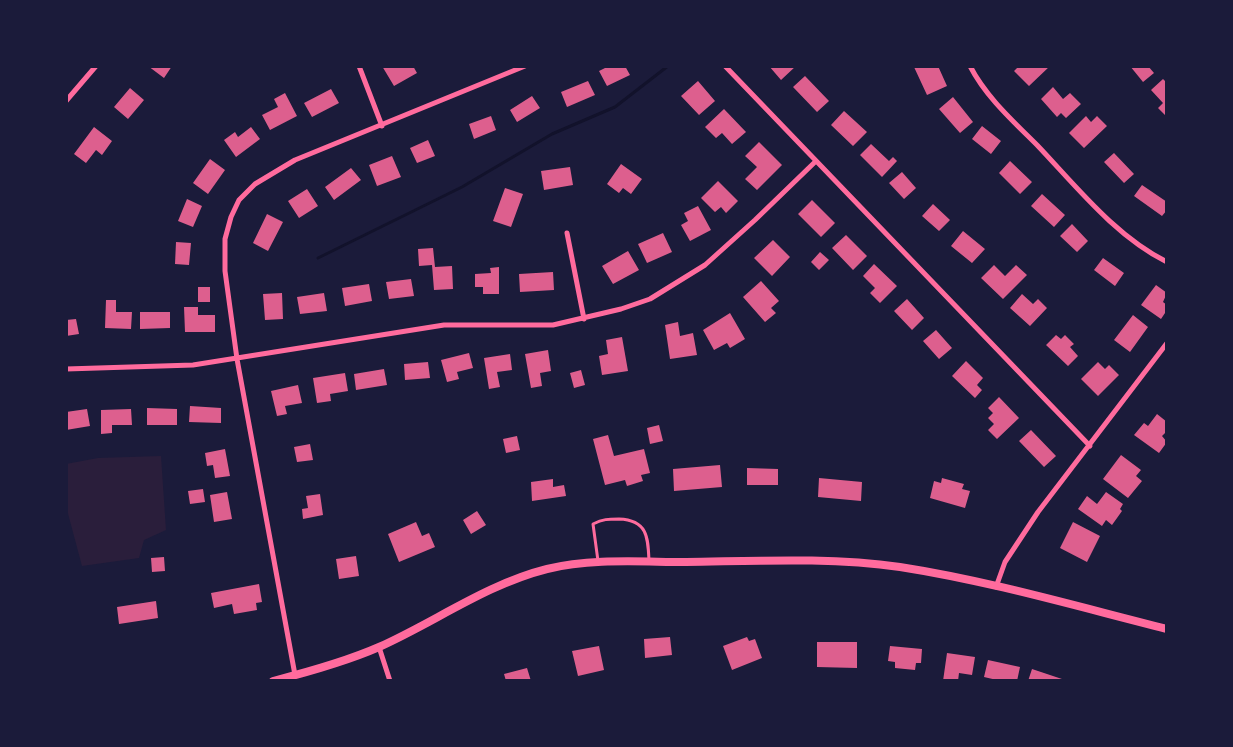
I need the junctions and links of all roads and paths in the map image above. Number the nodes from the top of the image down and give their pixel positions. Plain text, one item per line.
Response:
1 (96, 66) edge
2 (360, 66) edge
3 (526, 66) edge
4 (725, 66) edge
5 (970, 66) edge
6 (66, 101) edge
7 (382, 126) junction
8 (816, 161) junction
9 (567, 233) dead end
10 (1167, 262) edge
11 (584, 319) junction
12 (1167, 343) edge
13 (237, 359) junction
14 (66, 369) edge
15 (1090, 446) junction
16 (649, 562) junction
17 (598, 563) junction
18 (996, 587) junction
19 (1167, 629) edge
20 (379, 647) junction
21 (295, 675) junction
22 (273, 681) edge
23 (390, 681) edge

1 - 6 street
2 - 7 street
3 - 7 street
4 - 8 street
5 - 10 street
7 - 13 street
8 - 11 street
8 - 15 street
9 - 11 street
11 - 13 street
12 - 15 street
13 - 14 street
13 - 21 street
15 - 18 street
16 - 17 main road
16 - 17 lane
16 - 18 main road
17 - 20 main road
18 - 19 main road
20 - 21 main road
20 - 23 street
21 - 22 main road

